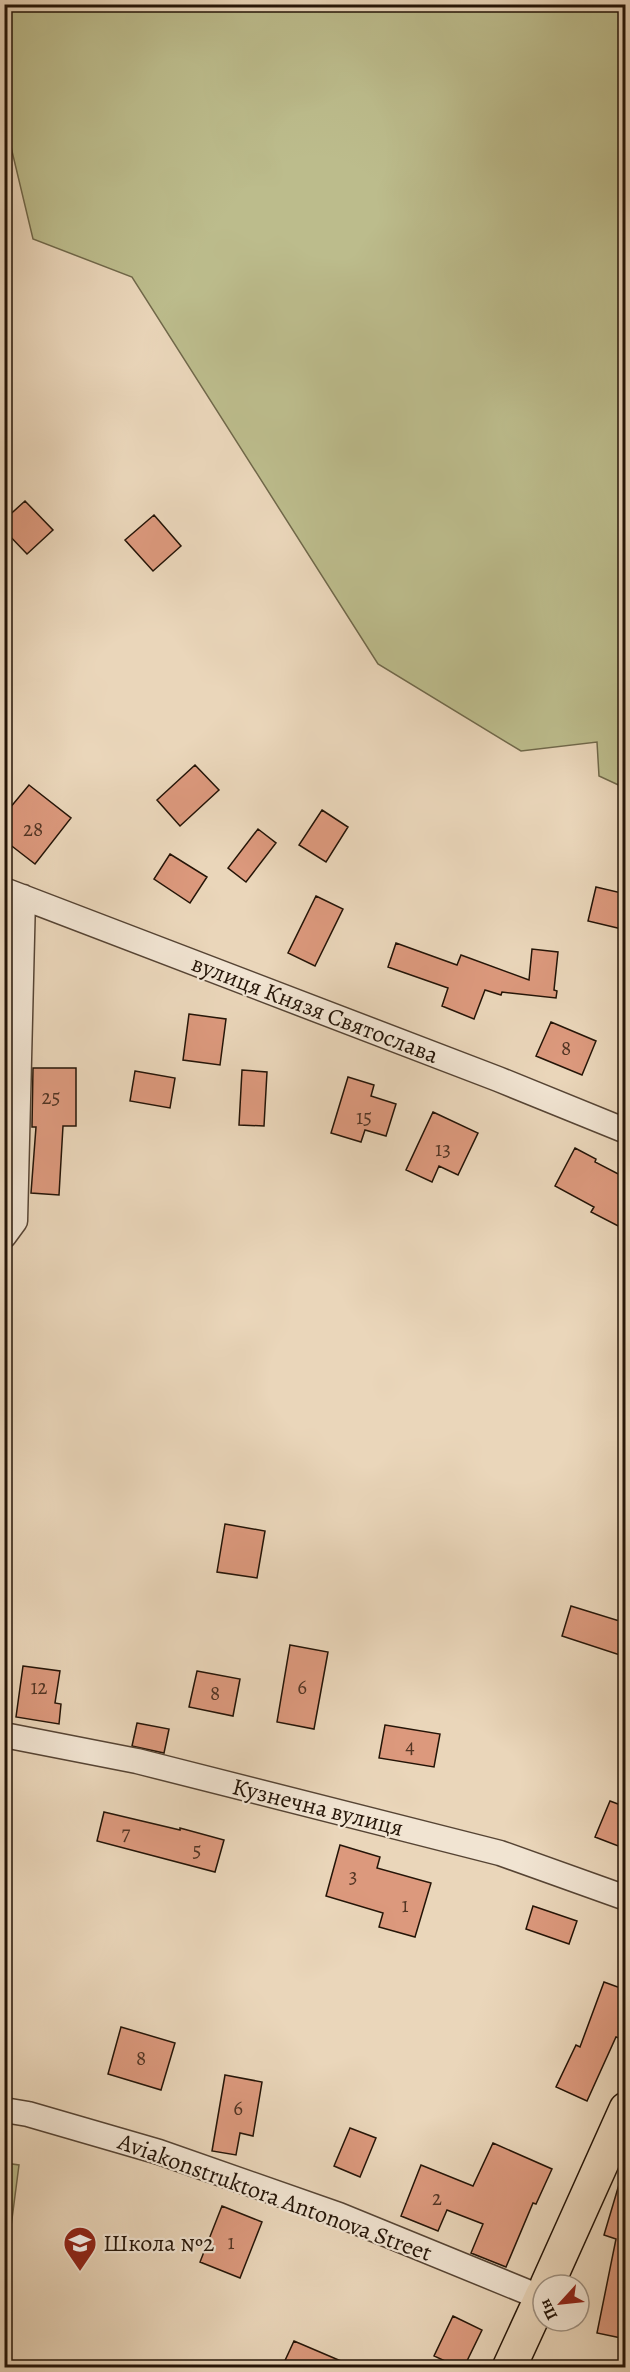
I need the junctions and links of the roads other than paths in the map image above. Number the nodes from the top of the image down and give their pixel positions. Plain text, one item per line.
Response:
1 (14, 894) edge
2 (626, 1131) edge
3 (4, 1236) edge
4 (4, 1735) edge
5 (626, 1898) edge
6 (626, 2109) edge
7 (4, 2110) edge
8 (553, 2273) edge
9 (531, 2287) edge
10 (531, 2320) edge
11 (509, 2367) edge

1 - 2 street, вулиця Князя Святослава
1 - 3 street
4 - 5 street, Кузнечна вулиця
6 - 8 main road
7 - 9 street, Aviakonstruktora Antonova Street
10 - 11 main road

